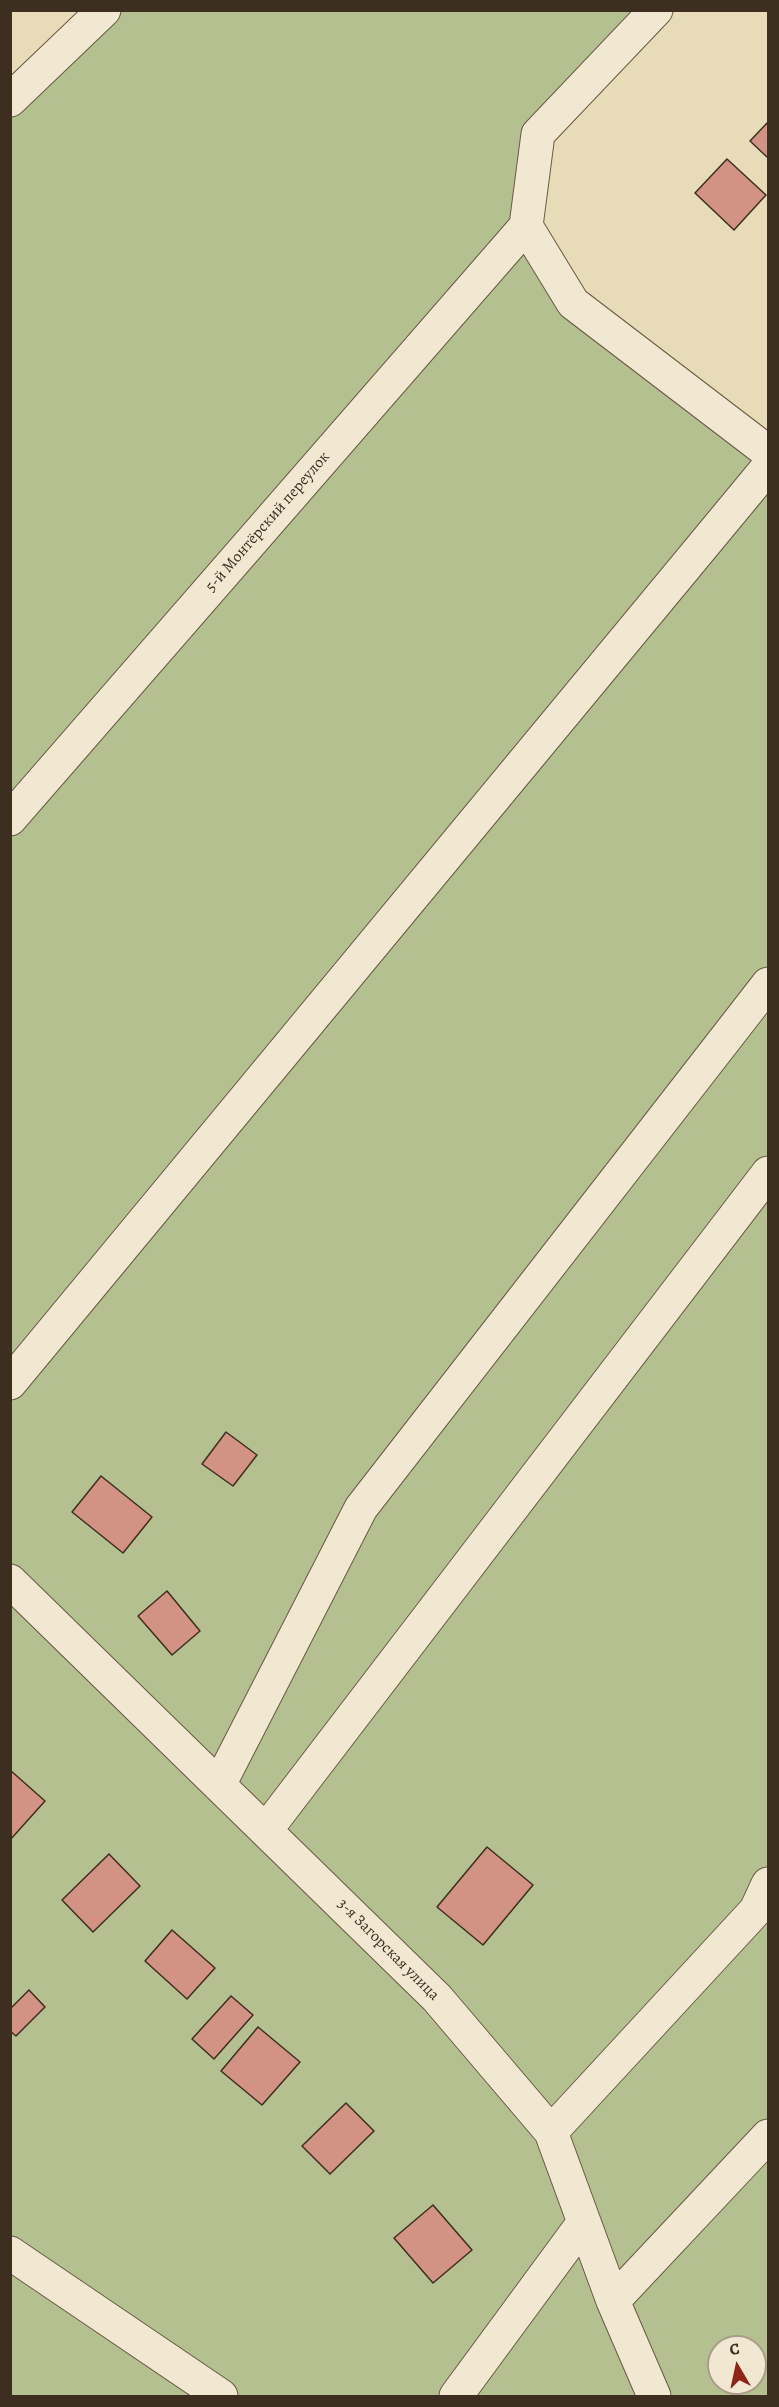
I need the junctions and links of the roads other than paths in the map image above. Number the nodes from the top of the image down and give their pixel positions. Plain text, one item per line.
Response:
1 (104, 10) edge
2 (656, 10) edge
3 (10, 100) edge
4 (525, 226) junction
5 (768, 452) edge
6 (768, 467) edge
7 (10, 819) edge
8 (768, 984) edge
9 (768, 1173) edge
10 (10, 1383) edge
11 (10, 1581) edge
12 (219, 1785) junction
13 (266, 1830) junction
14 (768, 1884) edge
15 (551, 2132) junction
16 (768, 2136) edge
17 (584, 2222) junction
18 (10, 2253) edge
19 (613, 2301) junction
20 (221, 2397) edge
21 (456, 2397) edge
22 (654, 2397) edge

1 - 3 street
2 - 4 street
4 - 5 street
4 - 7 street, 5-й Монтёрский переулок
6 - 10 street
8 - 12 street
9 - 13 street
11 - 12 street, 3-я Загорская улица
12 - 13 street, 3-я Загорская улица
13 - 15 street, 3-я Загорская улица
14 - 15 street
15 - 17 street, 3-я Загорская улица
16 - 19 street
17 - 19 street, 3-я Загорская улица
17 - 21 street
18 - 20 street
19 - 22 street, 3-я Загорская улица

